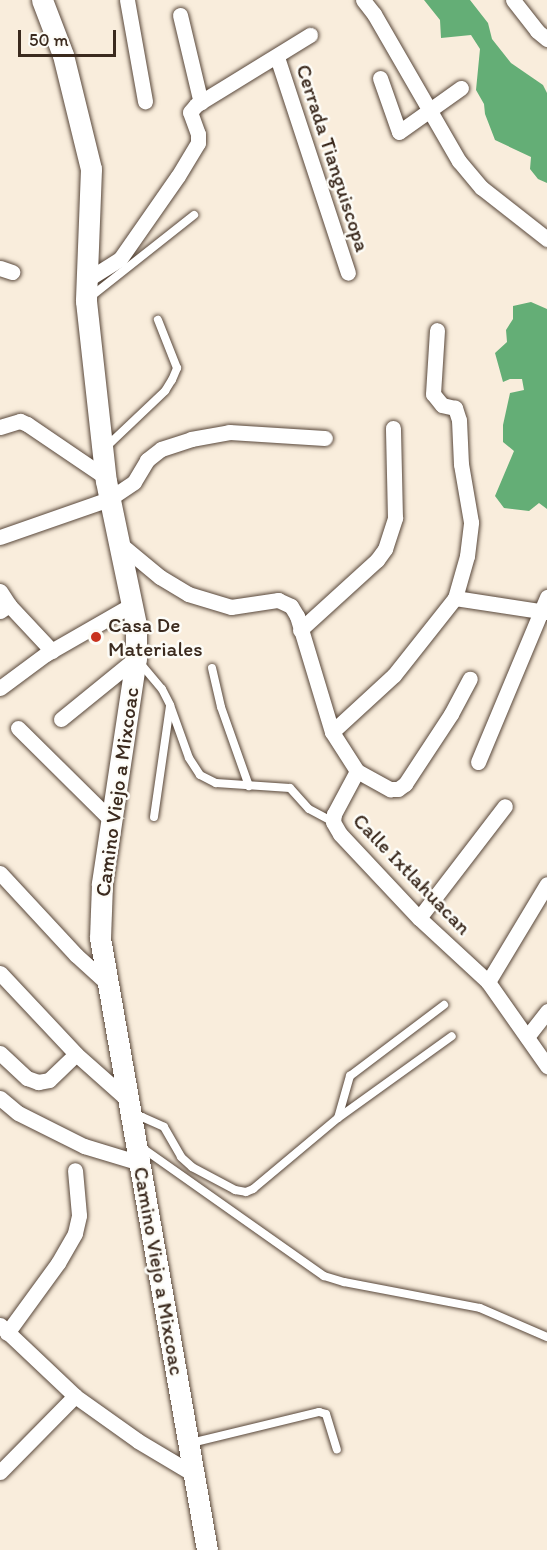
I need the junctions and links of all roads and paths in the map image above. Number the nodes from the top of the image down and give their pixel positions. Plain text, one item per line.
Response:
1 (42, 0) edge
2 (127, 0) edge
3 (363, 0) edge
4 (513, 0) edge
5 (180, 15) dead end
6 (310, 35) dead end
7 (547, 39) edge
8 (278, 57) junction
9 (380, 78) dead end
10 (461, 88) dead end
11 (145, 101) dead end
12 (201, 103) junction
13 (428, 111) junction
14 (194, 215) dead end
15 (547, 239) edge
16 (348, 273) dead end
17 (85, 291) junction
18 (158, 320) dead end
19 (437, 330) dead end
20 (0, 427) edge
21 (393, 428) dead end
22 (325, 438) dead end
23 (102, 452) junction
24 (108, 490) junction
25 (0, 537) edge
26 (119, 543) junction
27 (0, 591) edge
28 (547, 597) edge
29 (455, 598) junction
30 (133, 604) junction
31 (5, 608) edge
32 (544, 612) edge
33 (300, 630) junction
34 (52, 651) junction
35 (136, 658) junction
36 (213, 668) dead end
37 (470, 679) dead end
38 (0, 688) edge
39 (170, 705) junction
40 (61, 719) dead end
41 (18, 728) dead end
42 (332, 732) junction
43 (478, 762) dead end
44 (357, 771) junction
45 (249, 786) junction
46 (505, 806) dead end
47 (154, 817) dead end
48 (111, 820) junction
49 (333, 822) junction
50 (0, 873) edge
51 (547, 885) edge
52 (419, 918) junction
53 (0, 973) edge
54 (488, 982) junction
55 (108, 984) junction
56 (444, 1005) dead end
57 (547, 1011) edge
58 (452, 1036) dead end
59 (527, 1037) junction
60 (0, 1053) edge
61 (76, 1054) junction
62 (547, 1066) edge
63 (0, 1098) edge
64 (130, 1109) junction
65 (338, 1118) junction
66 (138, 1154) junction
67 (75, 1170) dead end
68 (4, 1329) edge
69 (547, 1337) edge
70 (75, 1396) junction
71 (190, 1444) junction
72 (337, 1449) dead end
73 (0, 1472) edge
74 (195, 1474) junction
75 (207, 1550) edge

1 - 17 main road, Camino Viejo a Mixcoac
2 - 11 street
3 - 13 street
4 - 7 street
5 - 12 street
6 - 8 street, Cerrada Tianguiscopa
8 - 12 street, Cerrada Tianguiscopa
8 - 16 street, Cerrada Tianguiscopa
9 - 13 street
10 - 13 street
12 - 17 street
13 - 15 street
14 - 17 lane
17 - 23 main road, Camino Viejo a Mixcoac
18 - 23 lane
19 - 29 street
20 - 24 street
21 - 33 street
22 - 24 street
23 - 24 main road, Camino Viejo a Mixcoac
24 - 25 street
24 - 26 main road, Camino Viejo a Mixcoac
26 - 30 main road, Camino Viejo a Mixcoac
26 - 33 street
27 - 31 street
28 - 32 street
29 - 32 street
29 - 42 street
30 - 34 street
30 - 35 main road, Camino Viejo a Mixcoac
31 - 34 street
32 - 43 street
33 - 42 street
34 - 38 street
35 - 39 lane
35 - 40 street
35 - 48 main road, Camino Viejo a Mixcoac
36 - 45 lane
37 - 44 street
39 - 45 lane
39 - 47 lane
41 - 48 street
42 - 44 street
44 - 49 street, Calle Ixtlahuacan
45 - 49 lane
46 - 52 street
48 - 55 main road, Camino Viejo a Mixcoac
49 - 52 street, Calle Ixtlahuacan
50 - 55 street
51 - 54 street
52 - 54 street, Calle Ixtlahuacan
53 - 61 street
54 - 59 street, Calle Ixtlahuacan
55 - 64 main road, Camino Viejo a Mixcoac
56 - 65 lane
57 - 59 street
58 - 65 lane
59 - 62 street, Calle Ixtlahuacan
60 - 61 street
61 - 64 street
63 - 66 street
64 - 65 lane
64 - 66 main road, Camino Viejo a Mixcoac
66 - 69 lane
66 - 71 main road, Camino Viejo a Mixcoac
67 - 68 street
68 - 70 street
70 - 73 street
70 - 74 street
71 - 72 lane
71 - 74 main road, Camino Viejo a Mixcoac
74 - 75 main road, Camino Viejo a Mixcoac

